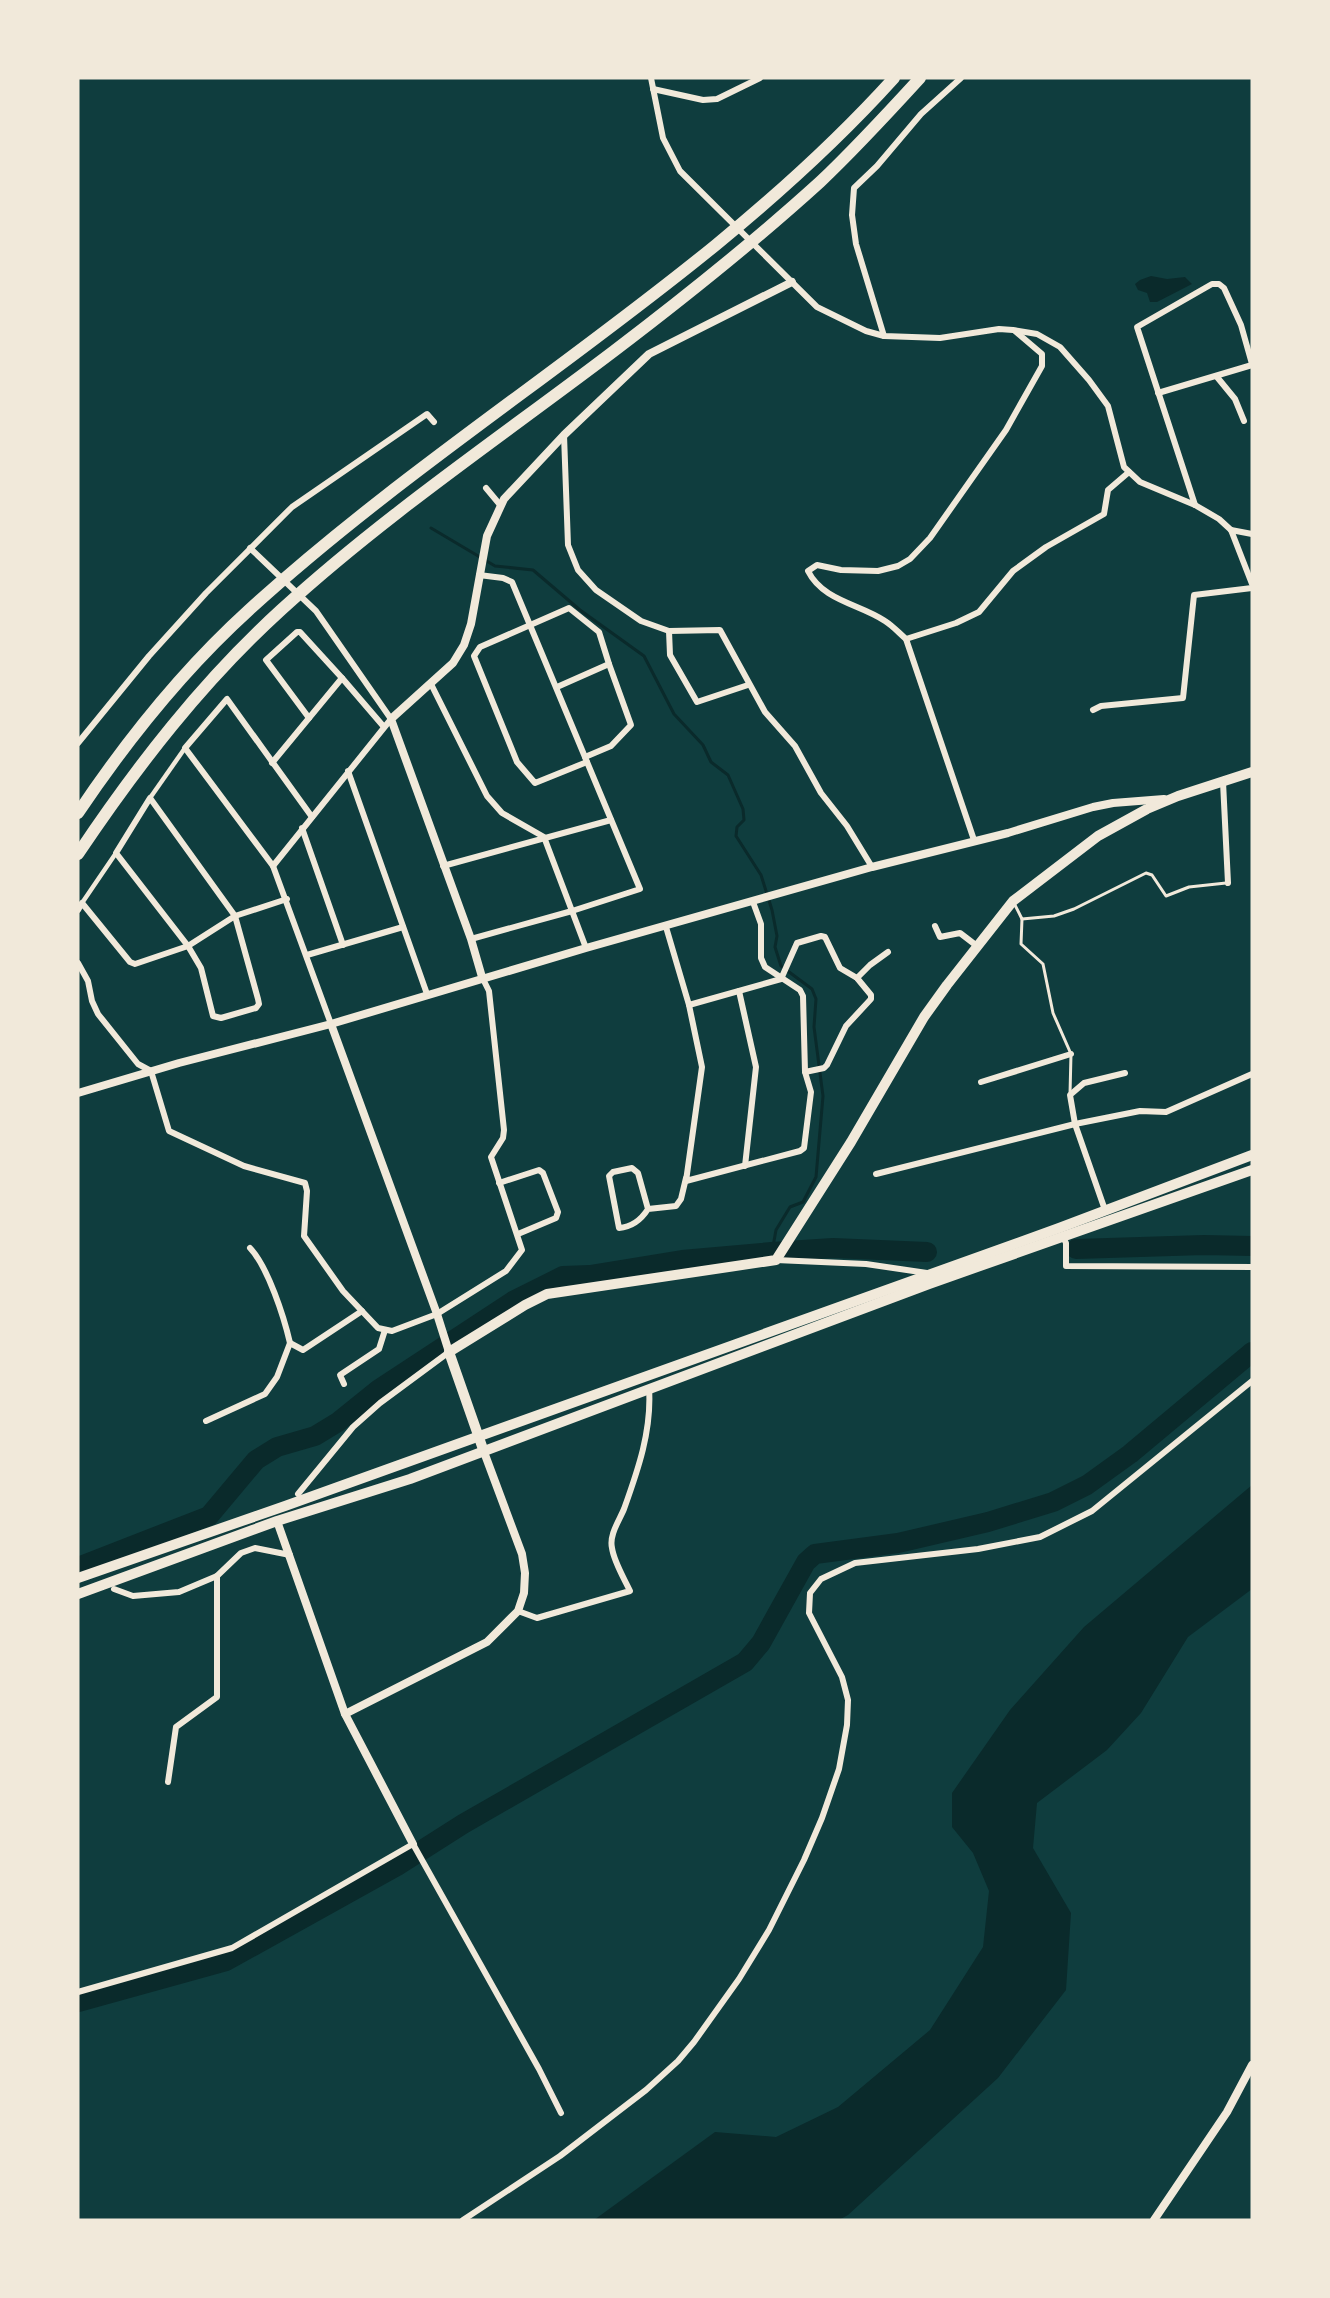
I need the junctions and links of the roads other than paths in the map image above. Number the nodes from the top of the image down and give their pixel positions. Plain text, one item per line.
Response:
1 (651, 78) edge
2 (760, 78) edge
3 (894, 78) edge
4 (920, 78) edge
5 (961, 78) edge
6 (753, 80) edge
7 (653, 89) junction
8 (792, 282) junction
9 (1013, 330) junction
10 (884, 336) junction
11 (1252, 364) edge
12 (1217, 376) junction
13 (1158, 393) junction
14 (1244, 421) dead end
15 (434, 422) dead end
16 (564, 435) junction
17 (1129, 472) junction
18 (486, 488) dead end
19 (1195, 505) junction
20 (501, 506) junction
21 (1231, 530) junction
22 (1252, 534) edge
23 (250, 548) junction
24 (479, 575) junction
25 (1252, 586) edge
26 (530, 626) junction
27 (669, 631) junction
28 (906, 639) junction
29 (609, 664) junction
30 (342, 678) junction
31 (431, 684) junction
32 (748, 685) junction
33 (557, 687) junction
34 (1093, 710) dead end
35 (309, 718) junction
36 (391, 719) junction
37 (384, 727) junction
38 (78, 743) edge
39 (185, 747) junction
40 (586, 759) junction
41 (272, 763) junction
42 (348, 771) junction
43 (1252, 772) edge
44 (1223, 782) junction
45 (150, 798) junction
46 (1172, 799) junction
47 (78, 813) edge
48 (312, 817) junction
49 (611, 820) junction
50 (302, 828) junction
51 (544, 837) junction
52 (975, 840) junction
53 (116, 852) junction
54 (78, 855) edge
55 (273, 866) junction
56 (443, 866) junction
57 (872, 867) junction
58 (1228, 883) joint
59 (287, 899) junction
60 (1013, 901) junction
61 (753, 902) junction
62 (80, 906) edge
63 (572, 911) junction
64 (235, 916) junction
65 (1022, 919) junction
66 (935, 926) dead end
67 (403, 927) junction
68 (666, 927) junction
69 (471, 939) junction
70 (343, 945) junction
71 (188, 946) junction
72 (977, 946) junction
73 (586, 948) junction
74 (888, 952) dead end
75 (307, 955) junction
76 (78, 963) edge
77 (482, 977) junction
78 (857, 978) junction
79 (781, 979) junction
80 (739, 991) junction
81 (427, 994) junction
82 (689, 1005) junction
83 (331, 1024) junction
84 (1071, 1054) junction
85 (151, 1071) junction
86 (805, 1072) junction
87 (1125, 1073) dead end
88 (1252, 1074) edge
89 (981, 1082) dead end
90 (78, 1093) edge
91 (1070, 1095) junction
92 (1075, 1124) junction
93 (1252, 1155) edge
94 (745, 1166) junction
95 (1252, 1170) edge
96 (876, 1174) dead end
97 (687, 1175) junction
98 (499, 1183) junction
99 (648, 1209) junction
100 (1105, 1210) junction
101 (1061, 1233) junction
102 (518, 1234) junction
103 (250, 1248) dead end
104 (777, 1258) junction
105 (1252, 1267) edge
106 (928, 1274) junction
107 (362, 1311) junction
108 (437, 1314) junction
109 (385, 1330) junction
110 (290, 1343) junction
111 (449, 1353) junction
112 (1252, 1381) edge
113 (344, 1383) dead end
114 (649, 1388) junction
115 (206, 1421) dead end
116 (477, 1437) junction
117 (484, 1452) junction
118 (298, 1494) dead end
119 (277, 1521) junction
120 (290, 1555) junction
121 (217, 1576) junction
122 (78, 1578) edge
123 (114, 1589) dead end
124 (78, 1594) edge
125 (518, 1611) junction
126 (345, 1714) junction
127 (168, 1782) dead end
128 (413, 1844) junction
129 (78, 1992) edge
130 (1252, 2065) edge
131 (561, 2113) dead end
132 (463, 2220) edge
133 (1154, 2220) edge

1 - 7 street
2 - 6 street
3 - 47 highway
4 - 54 highway
5 - 10 street
6 - 7 street
7 - 8 street
8 - 10 street
8 - 16 street
9 - 10 street
9 - 17 street
9 - 28 street
11 - 12 street
11 - 13 street
12 - 13 street
12 - 14 street
13 - 19 street
15 - 23 street
16 - 20 street
16 - 27 street
17 - 19 street
17 - 28 street
18 - 20 street
19 - 21 street
20 - 24 street
21 - 22 street
21 - 25 street
23 - 36 street
23 - 38 street
24 - 26 street
24 - 31 street
25 - 34 street
26 - 29 street
26 - 33 street
26 - 40 street
27 - 32 street
27 - 32 street
28 - 52 street
29 - 33 street
29 - 40 street
30 - 35 street
30 - 35 street
30 - 37 street
31 - 36 street
31 - 51 street
32 - 57 street
33 - 40 street
35 - 41 street
36 - 37 street
36 - 56 street
37 - 42 street
39 - 41 street
39 - 45 street
39 - 55 street
40 - 49 street
41 - 48 street
42 - 48 street
42 - 67 street
43 - 44 main road
44 - 46 main road
44 - 58 street
45 - 53 street
45 - 64 street
46 - 52 street
46 - 60 main road
48 - 50 street
49 - 51 street
49 - 63 street
50 - 55 street
50 - 70 street
51 - 56 street
51 - 63 street
52 - 57 street
53 - 62 street
53 - 71 street
55 - 59 street
56 - 69 street
57 - 61 street
58 - 65 lane
59 - 64 street
59 - 75 street
60 - 65 lane
60 - 72 main road
61 - 68 street
61 - 79 street
62 - 71 street
63 - 69 street
63 - 73 street
64 - 71 street
64 - 71 street
65 - 84 lane
66 - 72 street
67 - 70 street
67 - 81 street
68 - 73 street
68 - 82 street
69 - 77 street
70 - 75 street
72 - 104 main road
73 - 77 street
74 - 78 street
75 - 83 street
76 - 85 street
77 - 81 street
77 - 98 street
78 - 79 street
78 - 86 street
79 - 80 street
79 - 86 street
80 - 82 street
80 - 94 street
81 - 83 street
82 - 97 street
83 - 85 street
83 - 108 street
84 - 89 street
84 - 91 lane
85 - 90 street
85 - 107 street
86 - 94 street
87 - 91 street
88 - 92 street
91 - 92 street
92 - 96 street
92 - 100 street
93 - 100 main road
94 - 97 street
95 - 101 main road
97 - 99 street
98 - 102 street
98 - 102 street
99 - 99 street
100 - 101 main road
101 - 105 street
101 - 106 main road
101 - 114 main road
102 - 108 street
103 - 110 street
104 - 106 street
104 - 111 main road
106 - 116 main road
107 - 109 street
107 - 110 street
108 - 109 street
108 - 111 street
109 - 113 street
110 - 115 street
111 - 116 main road
111 - 118 street
112 - 132 street
114 - 117 main road
114 - 125 street
116 - 117 main road
116 - 122 main road
117 - 119 main road
117 - 125 street
119 - 120 street
119 - 124 main road
120 - 121 street
120 - 126 street
121 - 123 street
121 - 127 street
125 - 126 street
126 - 128 street
128 - 129 street
128 - 131 street
130 - 133 street

